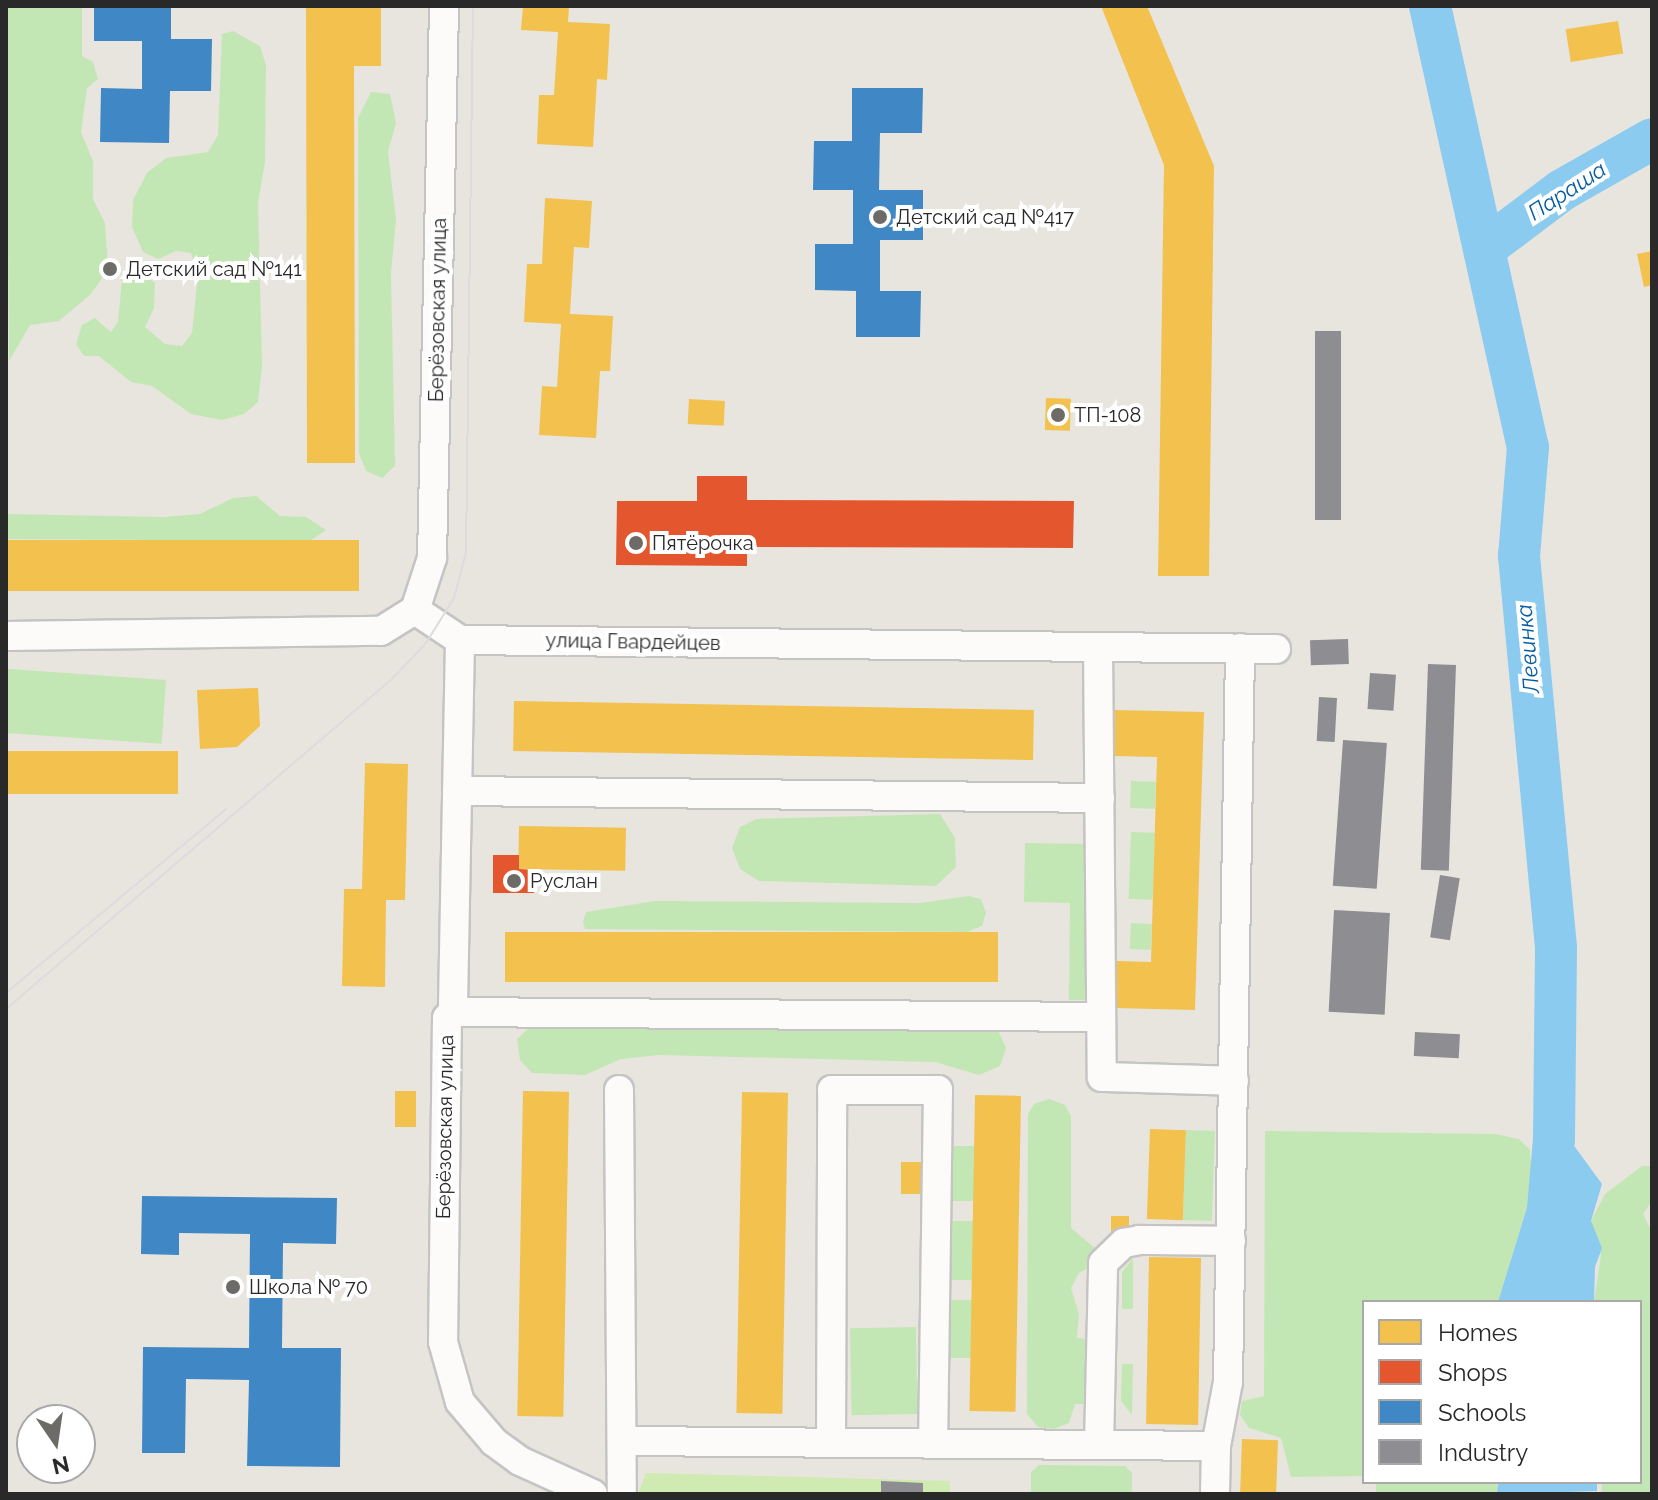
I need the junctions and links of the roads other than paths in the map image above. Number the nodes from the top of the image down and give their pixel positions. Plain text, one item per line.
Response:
1 (444, 6) edge
2 (415, 610) junction
3 (6, 636) edge
4 (460, 640) junction
5 (1098, 647) junction
6 (1240, 648) junction
7 (1276, 649) dead end
8 (457, 791) junction
9 (1100, 798) junction
10 (453, 1012) junction
11 (1101, 1017) junction
12 (1234, 1081) junction
13 (619, 1090) dead end
14 (1231, 1241) junction
15 (831, 1443) junction
16 (933, 1444) junction
17 (1099, 1445) junction
18 (1216, 1446) junction
19 (624, 1468) edge
20 (593, 1494) edge
21 (1215, 1494) edge

1 - 2 street, Берёзовская улица
2 - 3 street
2 - 4 street
4 - 5 street, улица Гвардейцев
4 - 8 street, Берёзовская улица
5 - 6 street, улица Гвардейцев
5 - 9 street
6 - 7 street, улица Гвардейцев
6 - 12 street
8 - 9 street
8 - 10 street, Берёзовская улица
9 - 11 street
10 - 11 street
10 - 20 street, Берёзовская улица
11 - 12 street
12 - 14 street
13 - 19 street
14 - 17 street
14 - 18 street
15 - 16 street
15 - 16 street
15 - 19 street
16 - 17 street
17 - 18 street
18 - 21 street

